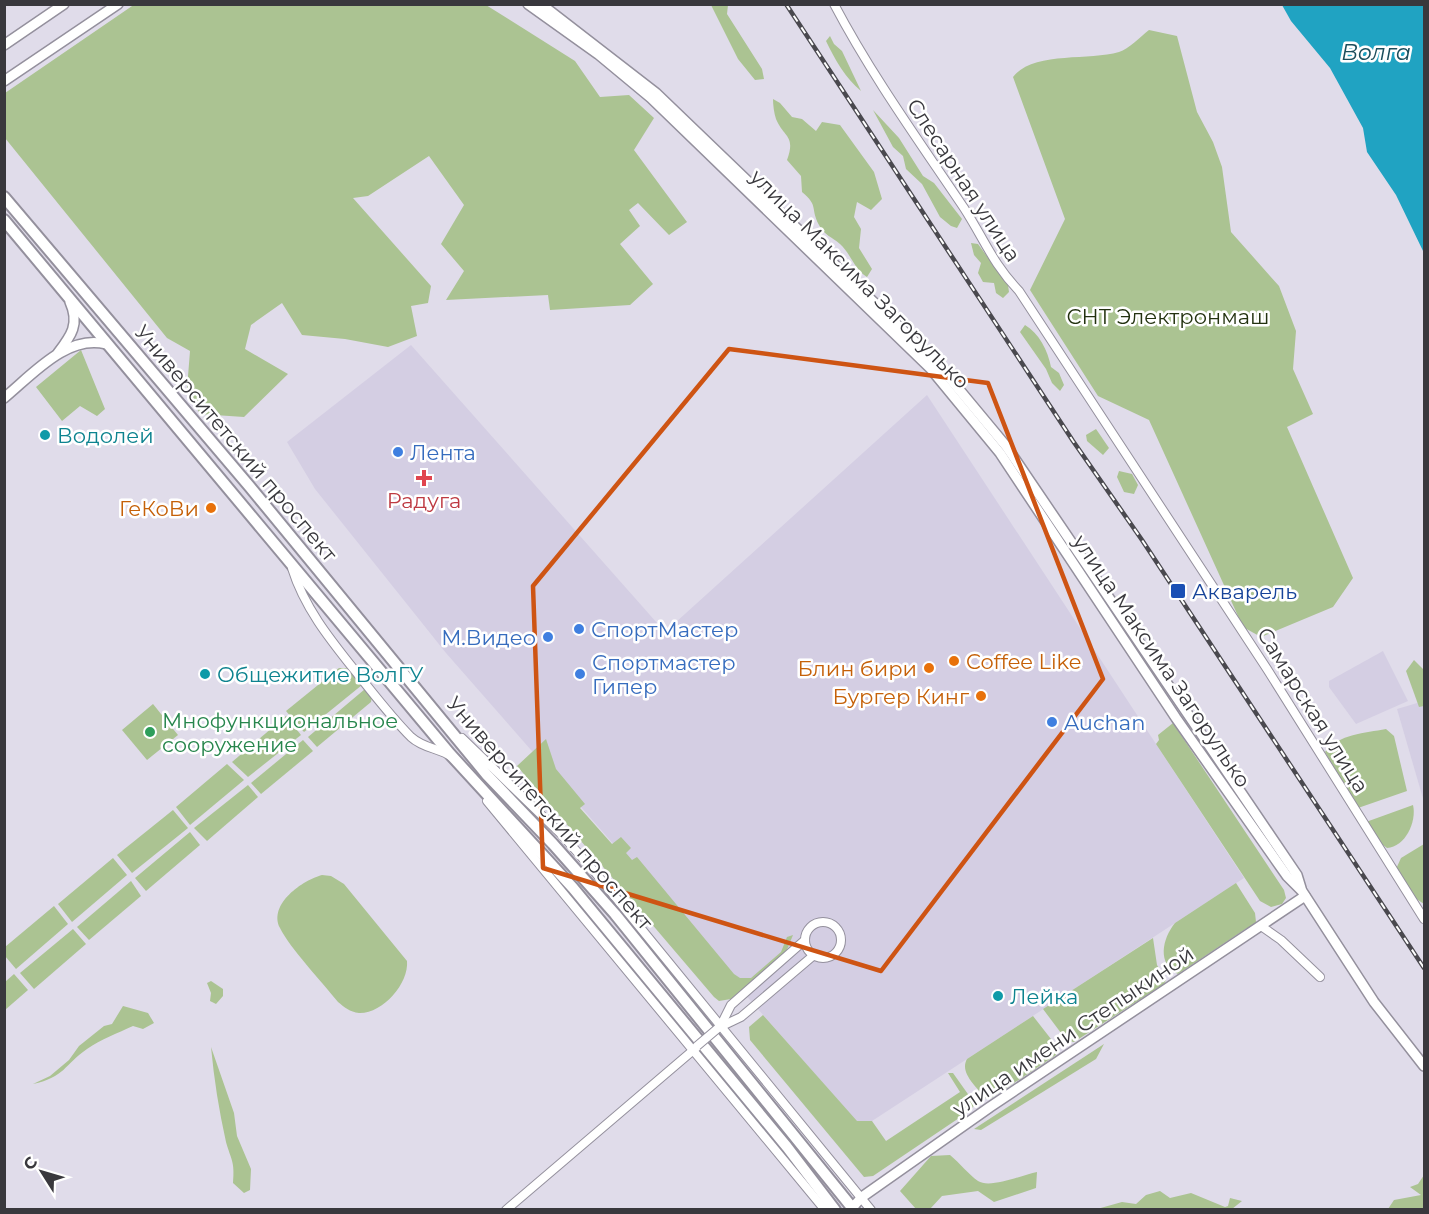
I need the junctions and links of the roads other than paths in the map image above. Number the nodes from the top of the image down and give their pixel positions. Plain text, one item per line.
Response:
1 (64, 4) edge
2 (118, 4) edge
3 (528, 4) edge
4 (541, 4) edge
5 (834, 4) edge
6 (4, 45) edge
7 (4, 81) edge
8 (4, 197) edge
9 (4, 220) edge
10 (68, 297) junction
11 (106, 344) junction
12 (56, 355) junction
13 (4, 398) edge
14 (1090, 401) joint
15 (290, 561) junction
16 (434, 711) junction
17 (450, 754) junction
18 (1303, 893) junction
19 (1425, 919) edge
20 (1261, 926) junction
21 (805, 940) junction
22 (814, 955) junction
23 (1320, 977) dead end
24 (719, 1027) junction
25 (695, 1048) junction
26 (1425, 1066) edge
27 (862, 1197) junction
28 (852, 1208) edge
29 (506, 1209) edge
30 (825, 1209) edge
31 (835, 1209) edge
32 (871, 1209) edge

1 - 6 main road
2 - 7 main road
3 - 18 main road, улица Максима Загорулько
4 - 18 main road, улица Максима Загорулько
5 - 14 street, Слесарная улица
8 - 16 highway, Университетский проспект
9 - 10 highway, Университетский проспект
10 - 11 highway, Университетский проспект
10 - 12 main road
11 - 12 main road
11 - 15 highway, Университетский проспект
12 - 13 main road
14 - 19 street, Самарская улица
15 - 17 highway, Университетский проспект
15 - 17 street
16 - 24 street, Университетский проспект
16 - 28 highway, Университетский проспект
17 - 25 street, Университетский проспект
17 - 31 highway, Университетский проспект
18 - 20 main road, улица имени Степыкиной
18 - 26 main road
20 - 23 street
20 - 27 main road, улица имени Степыкиной
21 - 22 street
21 - 22 street
21 - 24 street
22 - 24 street
24 - 25 street, bridge
24 - 27 street, Университетский проспект
25 - 29 street
25 - 30 street, Университетский проспект
27 - 28 main road, улица имени Степыкиной
27 - 32 street, Университетский проспект

